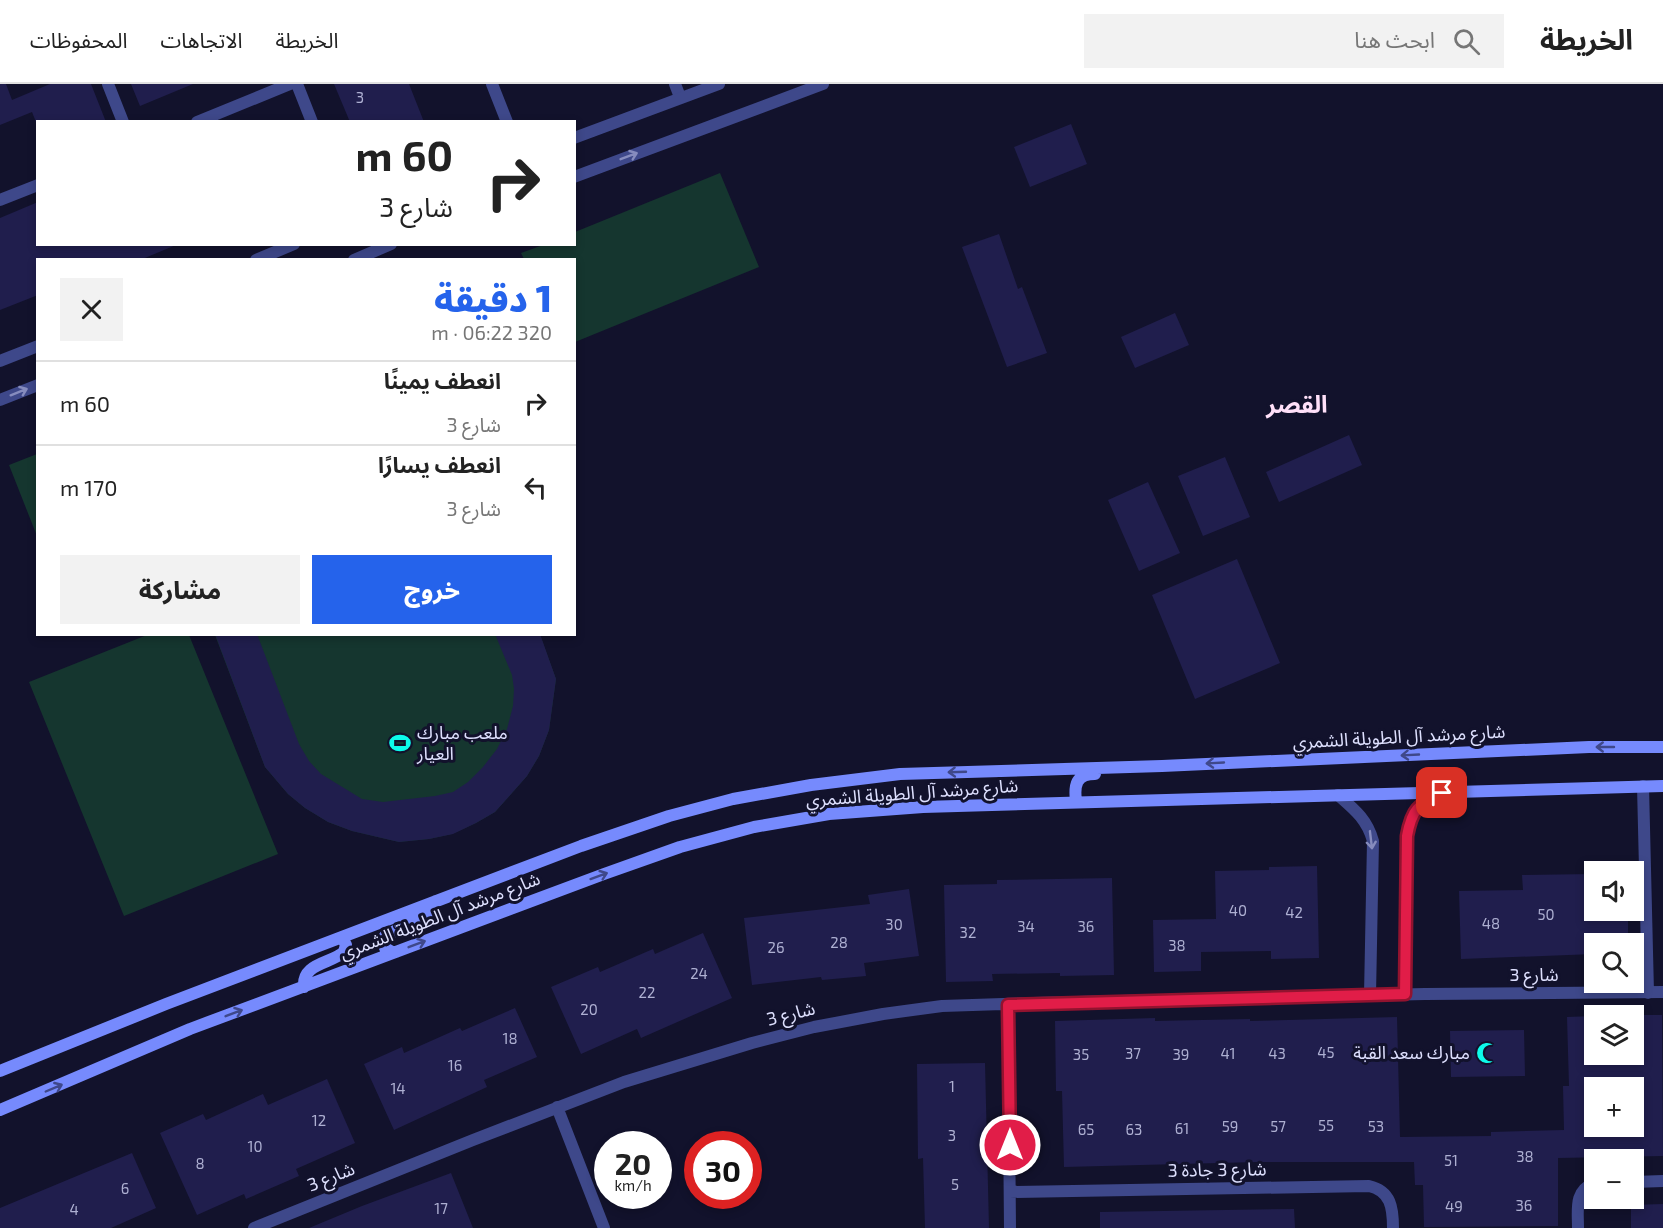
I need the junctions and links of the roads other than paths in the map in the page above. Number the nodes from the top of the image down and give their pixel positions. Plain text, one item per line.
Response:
1 (108, 84) edge
2 (290, 84) edge
3 (297, 84) edge
4 (492, 84) edge
5 (675, 84) edge
6 (719, 84) edge
7 (823, 84) edge
8 (680, 97) junction
9 (122, 120) edge
10 (202, 120) edge
11 (311, 120) edge
12 (506, 120) edge
13 (576, 137) edge
14 (576, 176) edge
15 (36, 186) edge
16 (0, 200) edge
17 (289, 246) edge
18 (386, 246) edge
19 (261, 258) edge
20 (359, 258) edge
21 (36, 347) edge
22 (0, 361) edge
23 (36, 386) edge
24 (0, 400) edge
25 (1663, 747) edge
26 (1162, 766) junction
27 (1663, 777) edge
28 (1642, 786) junction
29 (1663, 786) edge
30 (1442, 793) junction
31 (1338, 795) junction
32 (1076, 801) junction
33 (436, 901) junction
34 (342, 937) junction
35 (396, 952) junction
36 (304, 987) junction
37 (1663, 992) edge
38 (1648, 993) junction
39 (1405, 994) junction
40 (1370, 995) junction
41 (1008, 1005) junction
42 (1, 1071) edge
43 (0, 1101) edge
44 (17, 1104) junction
45 (557, 1107) junction
46 (0, 1110) edge
47 (1663, 1181) edge
48 (1644, 1182) edge
49 (1584, 1188) edge
50 (1010, 1192) junction
51 (254, 1228) edge
52 (604, 1228) edge
53 (1010, 1228) edge
54 (1393, 1228) edge
55 (1578, 1228) edge

1 - 9 street
2 - 10 street
3 - 11 street
4 - 12 street
5 - 8 street
6 - 8 street
14 -> 7 street
8 - 13 street
15 - 16 street
17 - 19 street
18 - 20 street
21 - 22 street
24 -> 23 street
25 -> 26 main road, شارع مرشد آل الطويلة الشمري
26 - 32 main road
26 -> 33 main road, شارع مرشد آل الطويلة الشمري
27 - 28 main road
28 - 29 main road, شارع مرشد آل الطويلة الشمري
28 - 30 main road, شارع مرشد آل الطويلة الشمري
28 - 38 street
30 - 31 main road, شارع مرشد آل الطويلة الشمري
30 - 39 street
31 - 32 main road, شارع مرشد آل الطويلة الشمري
31 -> 40 street
35 -> 32 main road, شارع مرشد آل الطويلة الشمري
33 - 34 main road, شارع مرشد آل الطويلة الشمري
33 - 35 main road
34 - 36 main road
34 - 42 main road, شارع مرشد آل الطويلة الشمري
35 - 36 main road, شارع مرشد آل الطويلة الشمري
44 -> 36 main road, شارع مرشد آل الطويلة الشمري
37 - 38 street, شارع 3
38 - 39 street, شارع 3
39 - 40 street, شارع 3
40 - 41 street, شارع 3
41 - 45 street, شارع 3
41 - 50 street
43 - 44 main road
44 - 46 main road, شارع مرشد آل الطويلة الشمري
45 - 51 street, شارع 3
45 - 52 street
47 - 48 street
49 - 55 street
50 - 53 street
50 - 54 street, شارع 3 جادة 3

